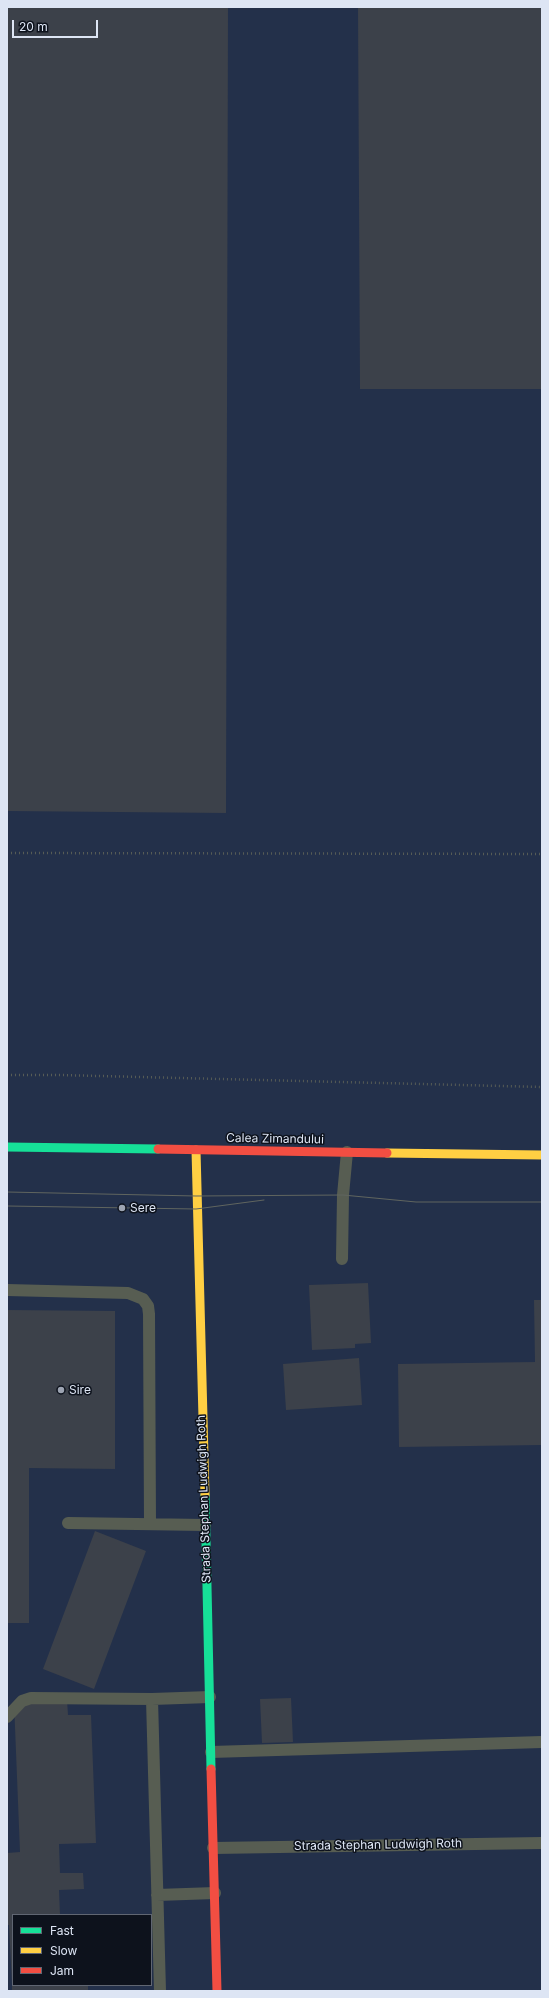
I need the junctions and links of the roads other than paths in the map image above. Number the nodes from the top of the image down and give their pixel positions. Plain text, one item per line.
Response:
1 (7, 1147) edge
2 (196, 1150) junction
3 (347, 1152) junction
4 (542, 1154) edge
5 (342, 1260) dead end
6 (7, 1290) edge
7 (68, 1523) dead end
8 (150, 1524) junction
9 (205, 1525) junction
10 (210, 1697) junction
11 (152, 1699) junction
12 (7, 1717) edge
13 (542, 1742) edge
14 (211, 1752) junction
15 (542, 1843) edge
16 (213, 1848) junction
17 (215, 1893) junction
18 (157, 1895) junction
19 (160, 1991) edge
20 (217, 1991) edge

1 - 2 street, Calea Zimandului
2 - 3 street, Calea Zimandului
2 - 9 street, Strada Stephan Ludwigh Roth
3 - 4 street, Calea Zimandului
3 - 5 lane
6 - 8 lane
7 - 8 lane
8 - 9 lane
9 - 10 street, Strada Stephan Ludwigh Roth
10 - 11 lane
10 - 14 street, Strada Stephan Ludwigh Roth
11 - 12 lane
11 - 18 lane
13 - 14 lane
14 - 16 street, Strada Stephan Ludwigh Roth
15 - 16 lane, Strada Stephan Ludwigh Roth
16 - 17 street, Strada Stephan Ludwigh Roth
17 - 18 lane
17 - 20 street, Strada Stephan Ludwigh Roth
18 - 19 lane

